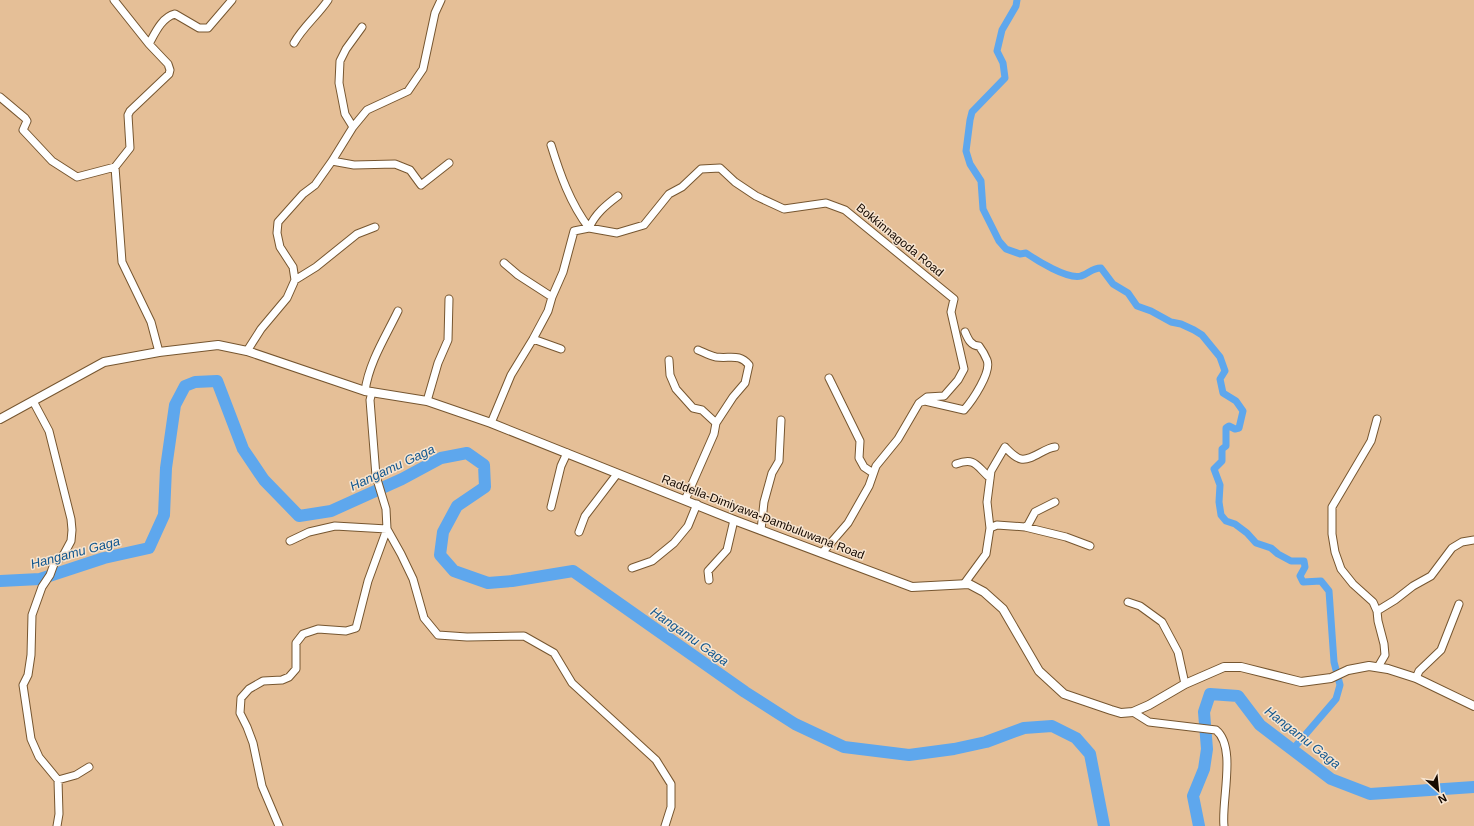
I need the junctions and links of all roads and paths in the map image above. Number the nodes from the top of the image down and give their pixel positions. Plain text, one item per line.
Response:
1 (114, 0) edge
2 (232, 0) edge
3 (328, 0) edge
4 (441, 0) edge
5 (362, 26) dead end
6 (294, 43) dead end
7 (149, 44) junction
8 (0, 97) edge
9 (352, 127) junction
10 (551, 145) dead end
11 (332, 161) junction
12 (449, 163) dead end
13 (115, 167) junction
14 (618, 196) dead end
15 (375, 227) dead end
16 (589, 228) junction
17 (504, 262) dead end
18 (295, 280) junction
19 (552, 297) junction
20 (449, 299) dead end
21 (398, 311) dead end
22 (965, 332) dead end
23 (533, 339) junction
24 (561, 349) dead end
25 (698, 350) dead end
26 (247, 351) junction
27 (159, 352) junction
28 (669, 360) dead end
29 (829, 378) dead end
30 (369, 391) junction
31 (33, 401) junction
32 (428, 401) junction
33 (919, 403) junction
34 (0, 419) edge
35 (1377, 419) dead end
36 (781, 420) dead end
37 (491, 423) junction
38 (716, 424) junction
39 (1055, 447) dead end
40 (567, 453) junction
41 (956, 464) dead end
42 (873, 473) junction
43 (617, 474) junction
44 (990, 478) junction
45 (685, 500) junction
46 (1055, 502) dead end
47 (697, 504) junction
48 (551, 507) dead end
49 (734, 520) junction
50 (1025, 527) junction
51 (990, 528) junction
52 (387, 529) junction
53 (761, 530) junction
54 (579, 532) dead end
55 (1474, 540) edge
56 (290, 541) dead end
57 (1090, 546) dead end
58 (822, 553) junction
59 (632, 568) dead end
60 (709, 580) dead end
61 (964, 584) junction
62 (1128, 602) dead end
63 (1459, 604) dead end
64 (1377, 611) junction
65 (1378, 667) junction
66 (1416, 678) junction
67 (1185, 684) junction
68 (1474, 706) edge
69 (1133, 712) junction
70 (89, 767) dead end
71 (58, 780) junction
72 (58, 826) edge
73 (279, 826) edge
74 (665, 826) edge
75 (1224, 826) edge

1 - 7 street
2 - 7 street
3 - 6 street
4 - 9 street
5 - 9 street
7 - 13 street
8 - 13 street
9 - 11 street
10 - 16 street
11 - 12 street
11 - 18 street
13 - 27 street
14 - 16 street
15 - 18 street
16 - 19 street
16 - 33 street, Bokkinnagoda Road
17 - 19 street
18 - 26 street
19 - 23 street
20 - 32 street
21 - 30 street
22 - 33 street
23 - 24 street
23 - 37 street
25 - 38 street
26 - 27 street, Raddella-Dimiyawa-Dambuluwana Road
26 - 30 street, Raddella-Dimiyawa-Dambuluwana Road
27 - 31 street, Raddella-Dimiyawa-Dambuluwana Road
28 - 38 street
29 - 42 street
30 - 32 street, Raddella-Dimiyawa-Dambuluwana Road
30 - 52 street
31 - 34 street, Raddella-Dimiyawa-Dambuluwana Road
31 - 71 street
32 - 37 street, Raddella-Dimiyawa-Dambuluwana Road
33 - 42 street
35 - 64 street
36 - 53 street
37 - 40 street, Raddella-Dimiyawa-Dambuluwana Road
38 - 45 street
39 - 44 street
40 - 43 street, Raddella-Dimiyawa-Dambuluwana Road
40 - 48 street
41 - 44 street
42 - 58 street
43 - 45 street, Raddella-Dimiyawa-Dambuluwana Road
43 - 54 street
44 - 51 street
45 - 47 street, Raddella-Dimiyawa-Dambuluwana Road
46 - 50 street
47 - 49 street, Raddella-Dimiyawa-Dambuluwana Road
47 - 59 street
49 - 53 street, Raddella-Dimiyawa-Dambuluwana Road
49 - 60 street
50 - 51 street
50 - 57 street
51 - 61 street
52 - 56 street
52 - 73 street
52 - 74 street
53 - 58 street, Raddella-Dimiyawa-Dambuluwana Road
55 - 64 street
58 - 61 street, Raddella-Dimiyawa-Dambuluwana Road
61 - 69 street, Raddella-Dimiyawa-Dambuluwana Road
62 - 67 street
63 - 66 street
64 - 65 street
65 - 66 street, Raddella-Dimiyawa-Dambuluwana Road
65 - 67 street, Raddella-Dimiyawa-Dambuluwana Road
66 - 68 street, Raddella-Dimiyawa-Dambuluwana Road
67 - 69 street, Raddella-Dimiyawa-Dambuluwana Road
69 - 75 street
70 - 71 street
71 - 72 street

